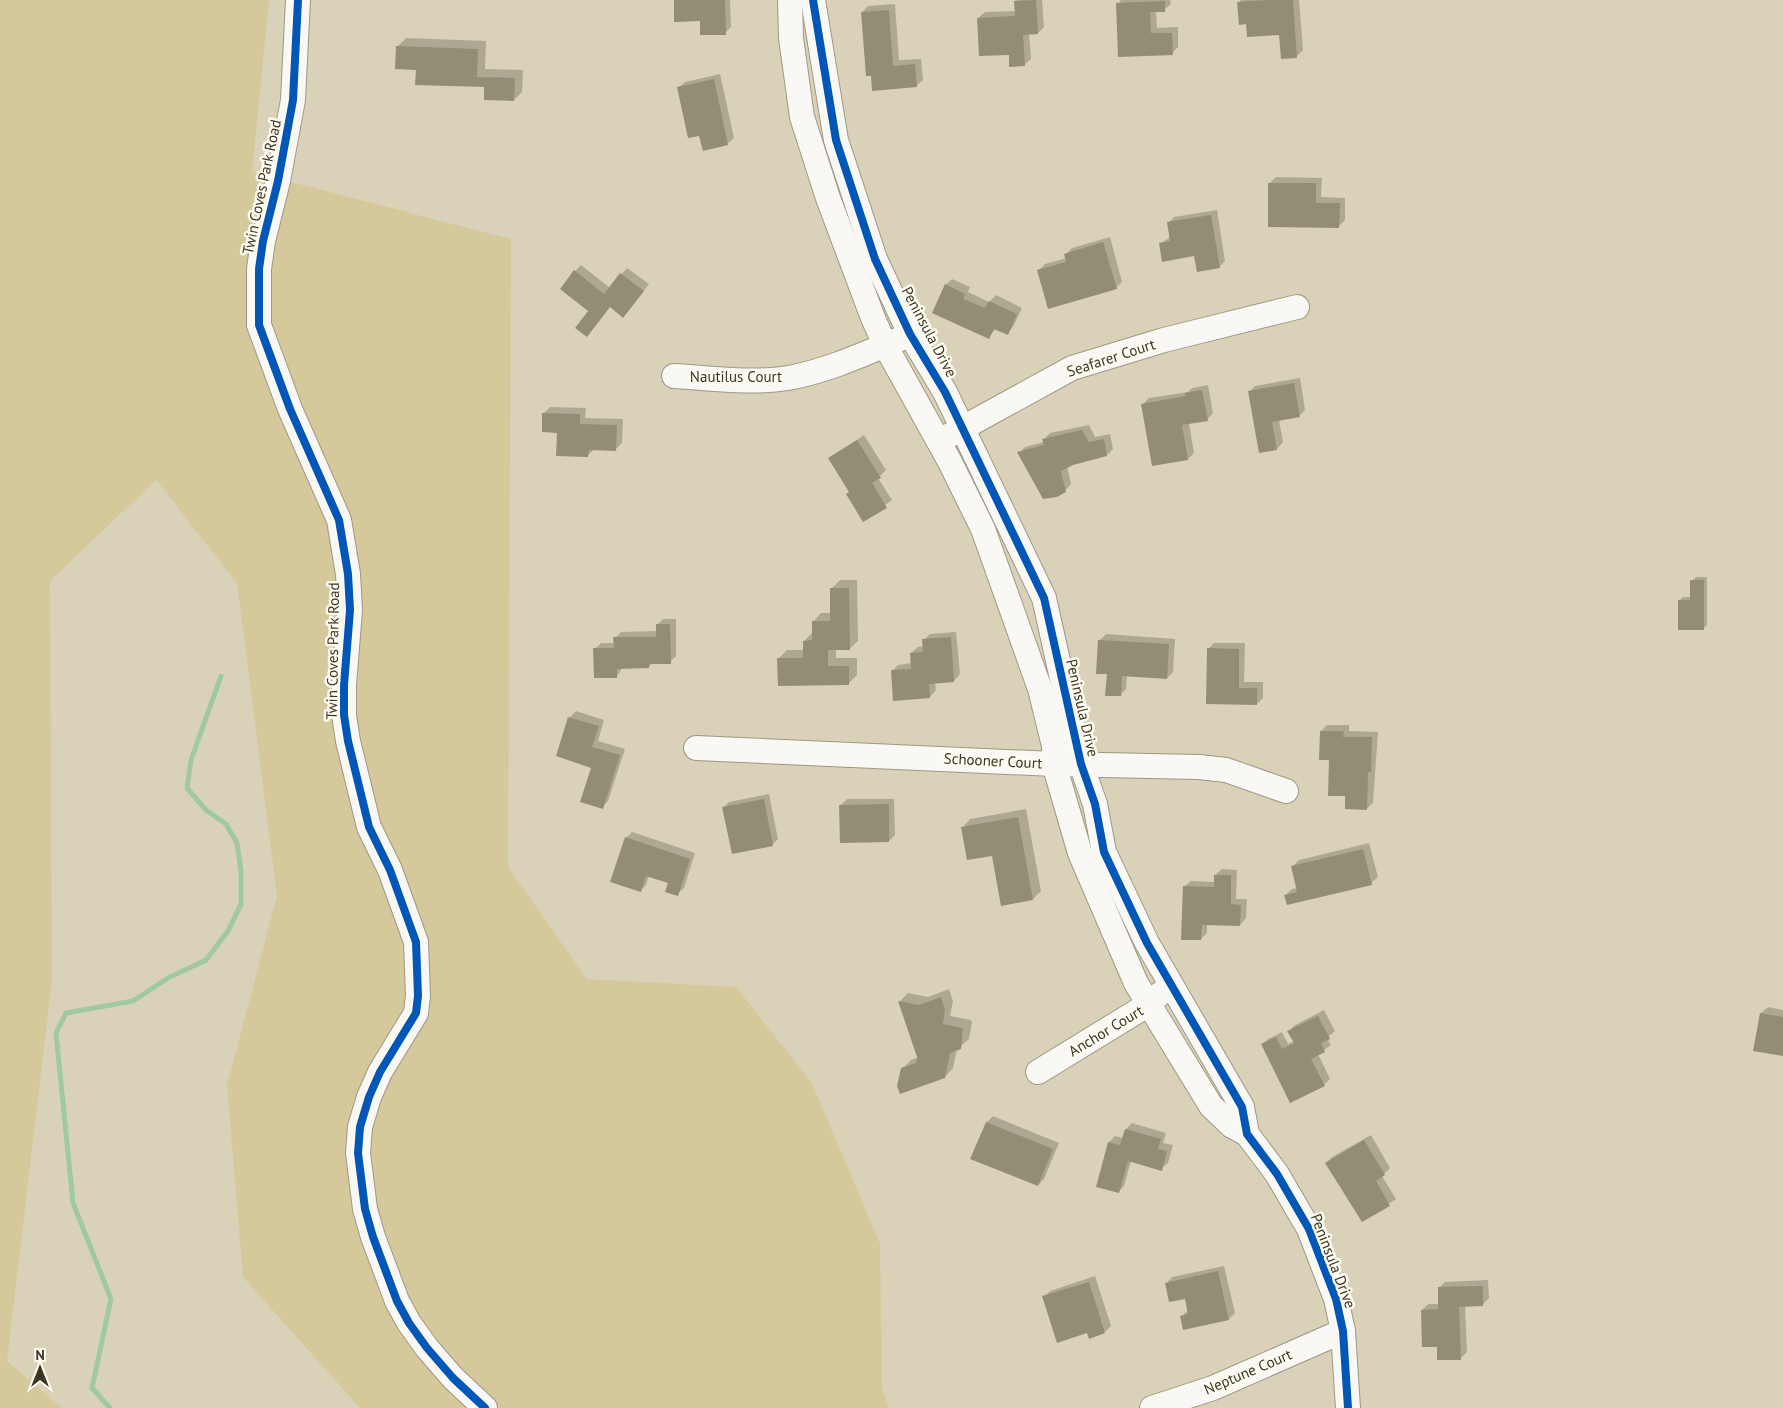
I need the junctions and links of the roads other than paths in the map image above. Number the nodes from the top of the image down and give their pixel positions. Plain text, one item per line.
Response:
1 (298, 0) edge
2 (790, 0) edge
3 (814, 0) edge
4 (1298, 307) dead end
5 (910, 334) junction
6 (885, 345) junction
7 (674, 376) dead end
8 (963, 429) junction
9 (938, 442) junction
10 (696, 748) dead end
11 (1054, 764) junction
12 (1081, 764) junction
13 (1286, 791) dead end
14 (1170, 986) junction
15 (1150, 1004) junction
16 (1038, 1072) dead end
17 (1247, 1134) junction
18 (1343, 1331) junction
19 (486, 1408) edge
20 (1152, 1408) edge
21 (1348, 1408) edge

1 - 19 street, Twin Coves Park Road
2 - 6 street, Peninsula Drive
3 - 5 street, Peninsula Drive
4 - 8 street, Seafarer Court
5 - 6 street, Nautilus Court
5 - 8 street, Peninsula Drive
6 - 7 street, Nautilus Court
6 - 9 street, Peninsula Drive
8 - 9 street, Seafarer Court
8 - 12 street, Peninsula Drive
9 - 11 street, Peninsula Drive
10 - 11 street, Schooner Court
11 - 12 street, Schooner Court
11 - 15 street, Peninsula Drive
12 - 13 street, Schooner Court
12 - 14 street, Peninsula Drive
14 - 15 street, Anchor Court
14 - 17 street, Peninsula Drive
15 - 16 street, Anchor Court
15 - 17 street, Peninsula Drive
17 - 18 street, Peninsula Drive
18 - 20 street, Neptune Court
18 - 21 street, Peninsula Drive

